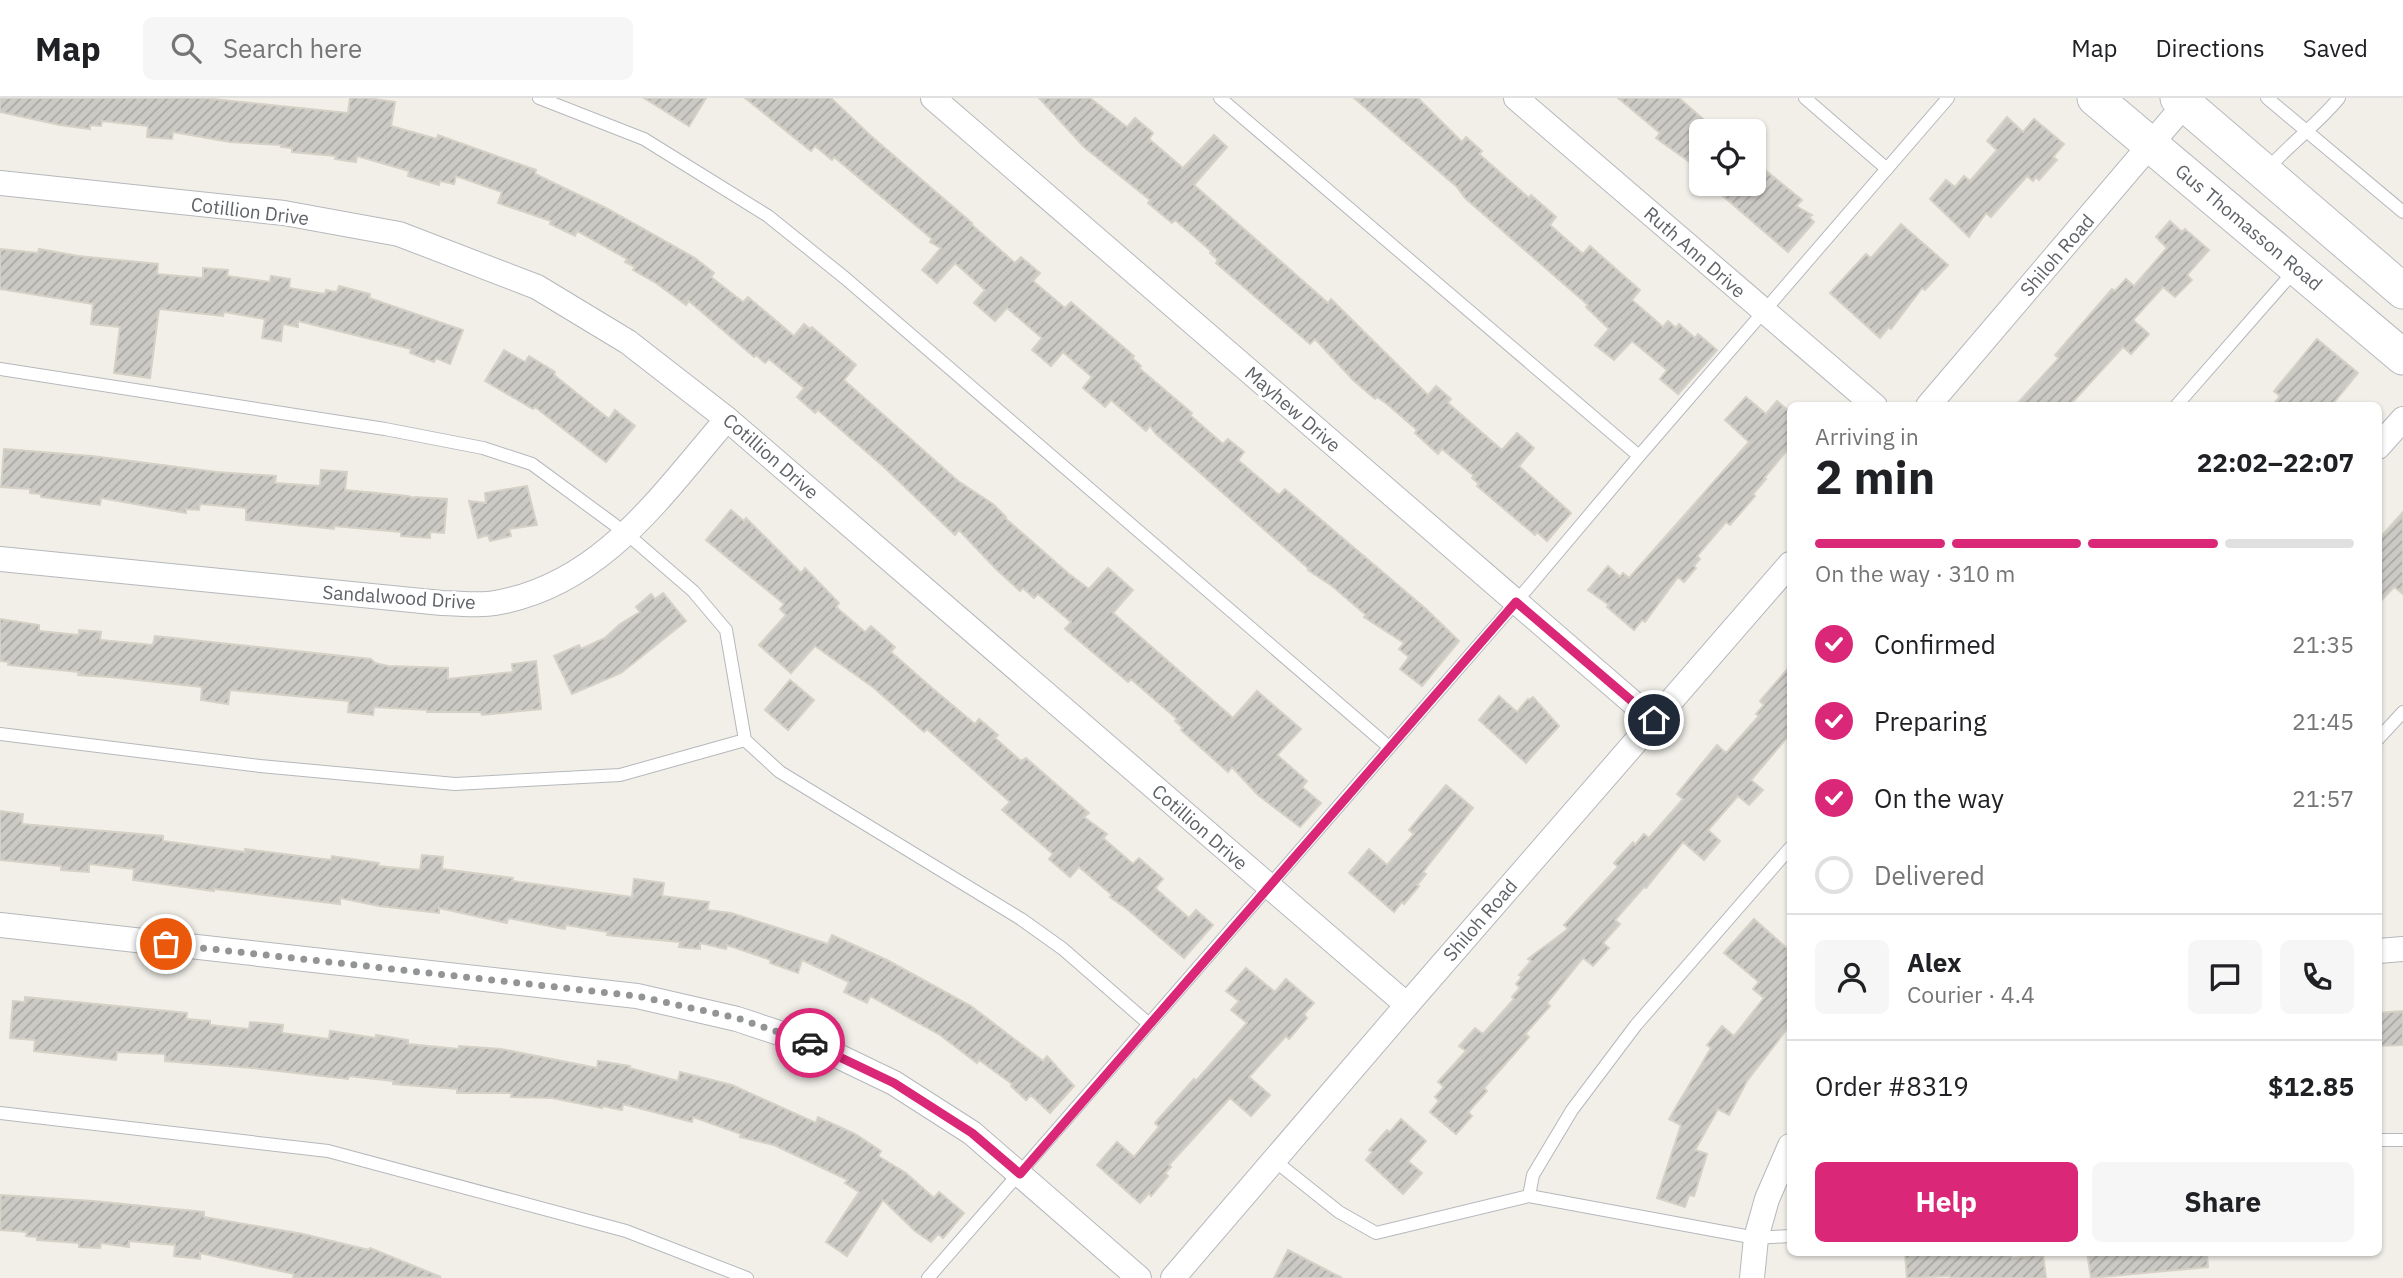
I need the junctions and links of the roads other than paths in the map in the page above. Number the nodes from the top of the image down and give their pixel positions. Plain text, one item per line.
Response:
1 (539, 98) edge
2 (933, 98) edge
3 (1220, 98) edge
4 (1516, 98) edge
5 (1805, 98) edge
6 (1948, 98) edge
7 (2095, 98) edge
8 (2267, 98) edge
9 (2339, 98) edge
10 (2184, 100) edge
11 (2306, 130) junction
12 (2151, 145) junction
13 (1887, 169) junction
14 (2265, 172) junction
15 (0, 183) edge
16 (2403, 212) edge
17 (2297, 267) junction
18 (2403, 291) edge
19 (1763, 311) junction
20 (2403, 357) edge
21 (0, 369) edge
22 (1870, 402) edge
23 (1931, 402) edge
24 (2179, 402) edge
25 (727, 419) junction
26 (2403, 419) edge
27 (2382, 443) edge
28 (1639, 456) junction
29 (627, 534) junction
30 (0, 559) edge
31 (1787, 567) edge
32 (1516, 602) junction
33 (2403, 712) edge
34 (1654, 720) junction
35 (0, 734) edge
36 (2382, 735) edge
37 (745, 740) junction
38 (1389, 747) junction
39 (1787, 851) edge
40 (1269, 887) junction
41 (0, 926) edge
42 (2403, 949) edge
43 (2382, 951) edge
44 (1407, 1005) junction
45 (1149, 1024) junction
46 (0, 1114) edge
47 (2382, 1140) edge
48 (2403, 1140) edge
49 (1787, 1153) edge
50 (1275, 1161) junction
51 (1020, 1174) junction
52 (1529, 1196) junction
53 (1787, 1236) edge
54 (1756, 1238) junction
55 (747, 1278) edge
56 (928, 1278) edge
57 (1139, 1278) edge
58 (1173, 1278) edge
59 (1752, 1278) edge

1 - 38 lane
2 - 32 street, Mayhew Drive
3 - 28 lane
4 - 19 street, Ruth Ann Drive
5 - 13 lane
6 - 13 lane
7 - 12 main road, Gus Thomasson Road
8 - 11 lane
9 - 11 lane
10 - 12 street, Shiloh Road
10 - 14 main road
11 - 14 lane
11 - 16 lane
12 - 17 main road, Gus Thomasson Road
12 - 23 street, Shiloh Road
13 - 19 lane
14 - 18 main road
15 - 25 street, Cotillion Drive
17 - 20 main road, Gus Thomasson Road
17 - 24 lane
19 - 22 street, Ruth Ann Drive
19 - 28 lane
21 - 29 lane
25 - 29 street, Sandalwood Drive
25 - 40 street, Cotillion Drive
26 - 27 street
28 - 32 lane
29 - 30 street, Sandalwood Drive
29 - 37 lane
31 - 34 street, Shiloh Road
32 - 34 street, Mayhew Drive
32 - 38 lane
33 - 36 lane
34 - 44 street, Shiloh Road
35 - 37 lane
37 - 45 lane
38 - 40 lane
39 - 52 lane
40 - 44 street, Cotillion Drive
40 - 45 lane
41 - 51 street
42 - 43 street
44 - 50 street, Shiloh Road
45 - 51 lane
46 - 55 lane
47 - 48 lane
49 - 54 street
50 - 52 lane
50 - 58 street, Shiloh Road
51 - 56 lane
51 - 57 street
52 - 54 lane
53 - 54 lane
54 - 59 street

